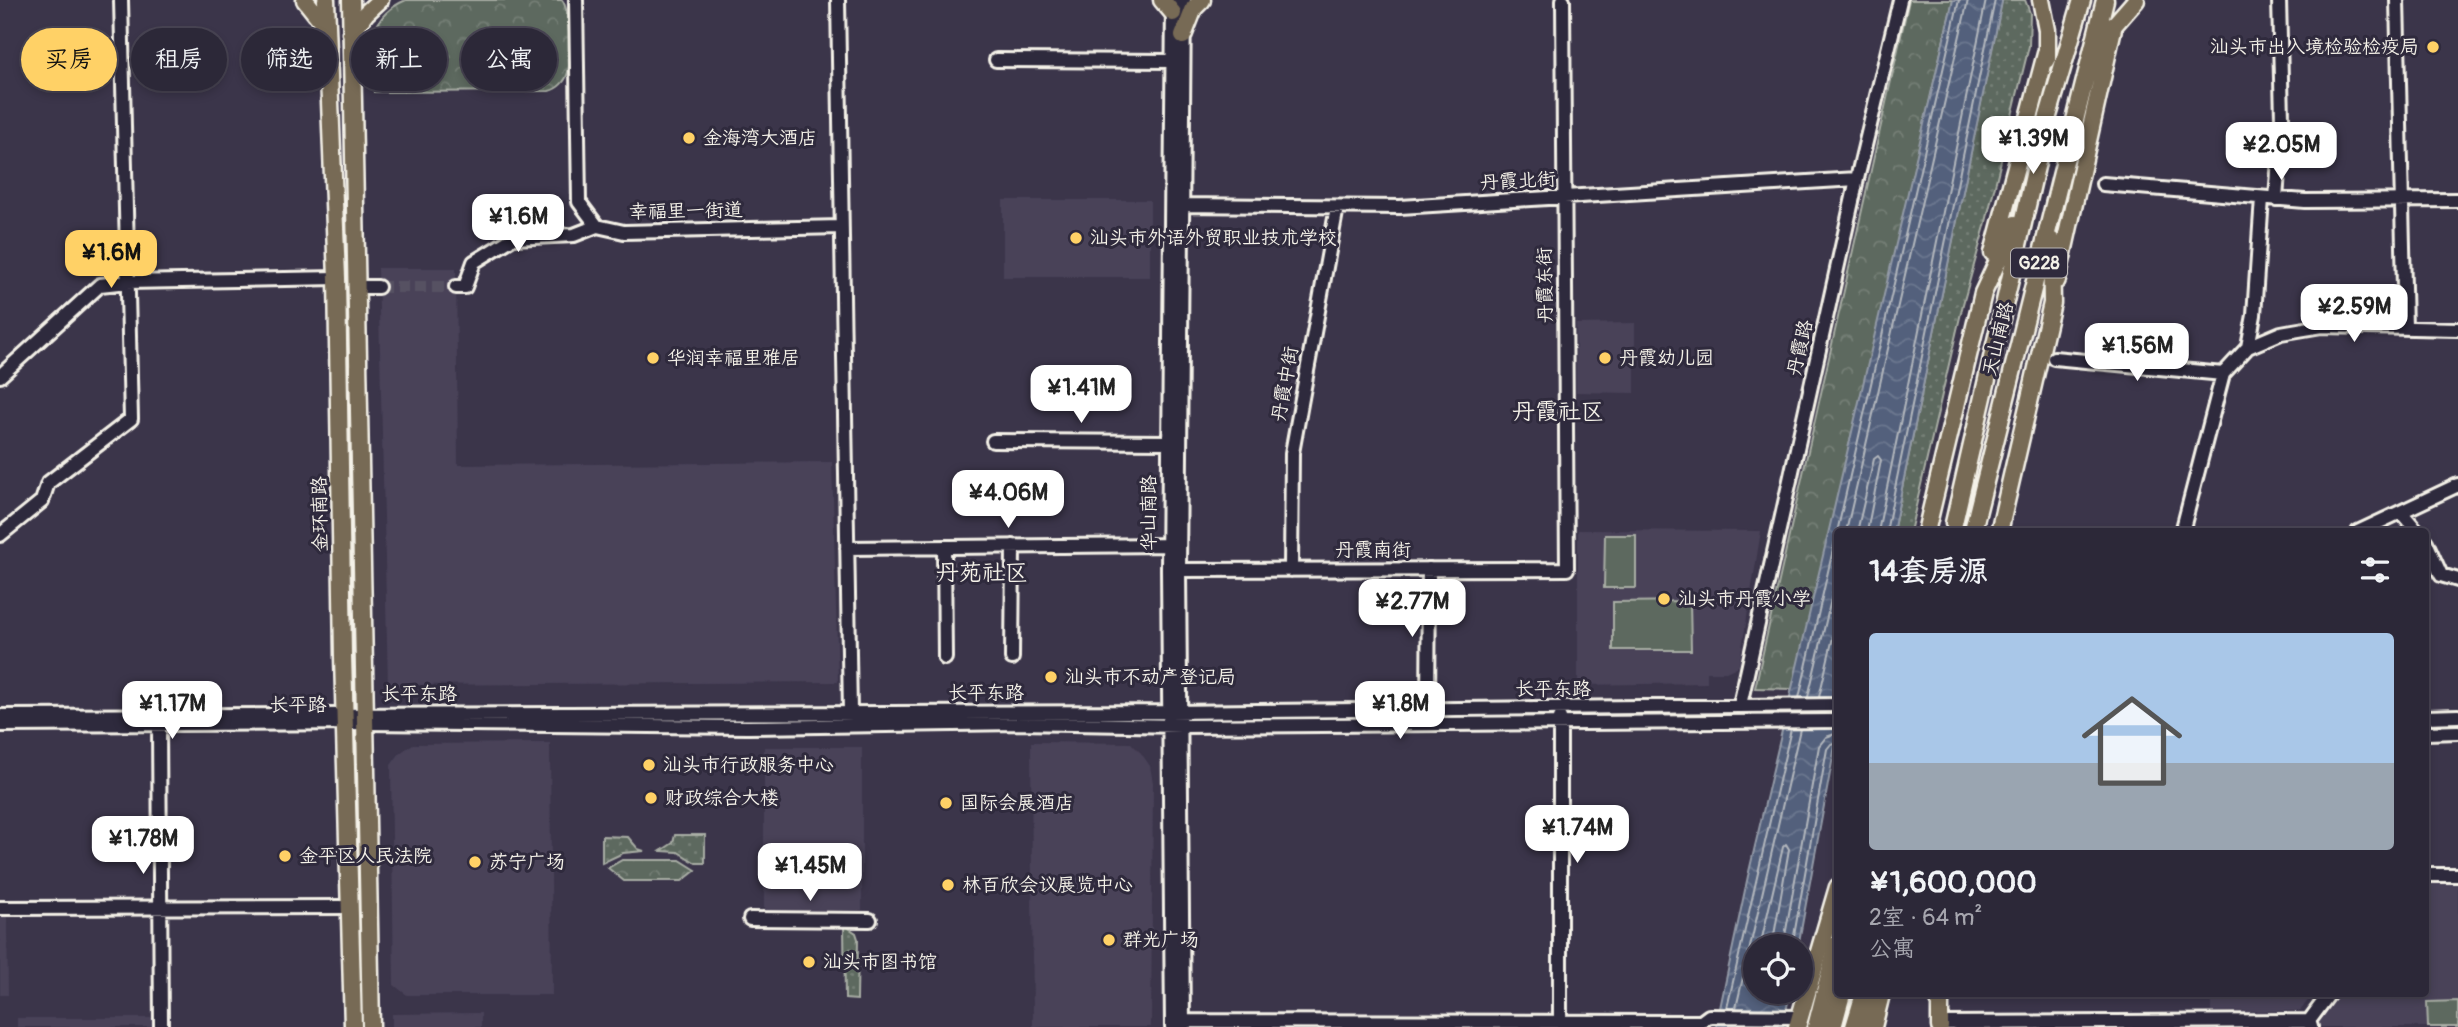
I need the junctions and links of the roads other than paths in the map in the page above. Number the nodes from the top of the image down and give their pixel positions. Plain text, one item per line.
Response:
1 (121, 0) edge
2 (305, 0) edge
3 (326, 0) edge
4 (351, 0) edge
5 (380, 0) edge
6 (576, 0) edge
7 (838, 0) edge
8 (1162, 0) edge
9 (1184, 0) edge
10 (1202, 0) edge
11 (1563, 0) edge
12 (1900, 0) edge
13 (2042, 0) edge
14 (2082, 0) edge
15 (2105, 0) edge
16 (2136, 0) edge
17 (2279, 0) edge
18 (2397, 0) edge
19 (1173, 7) edge
20 (2114, 24) junction
21 (324, 28) edge
22 (327, 28) edge
23 (351, 28) edge
24 (355, 28) edge
25 (1183, 36) junction
26 (2047, 50) junction
27 (996, 60) dead end
28 (2089, 60) junction
29 (1172, 61) junction
30 (329, 91) edge
31 (352, 91) edge
32 (2046, 122) junction
33 (1857, 179) junction
34 (2103, 184) dead end
35 (2028, 196) junction
36 (1563, 198) junction
37 (2262, 198) junction
38 (2276, 199) junction
39 (2458, 200) edge
40 (2403, 201) junction
41 (1181, 205) junction
42 (1337, 207) junction
43 (2050, 217) junction
44 (597, 226) junction
45 (841, 227) junction
46 (337, 278) junction
47 (127, 282) junction
48 (356, 287) junction
49 (378, 287) tunnel mouth
50 (456, 287) dead end
51 (1983, 293) junction
52 (2052, 303) junction
53 (2405, 328) junction
54 (2458, 329) edge
55 (2248, 347) junction
56 (2054, 358) dead end
57 (2, 368) edge
58 (2222, 374) junction
59 (993, 441) dead end
60 (1169, 442) junction
61 (2458, 485) edge
62 (2401, 512) junction
63 (1954, 523) dead end
64 (1975, 526) dead end
65 (1927, 528) edge
66 (2000, 528) edge
67 (2183, 528) edge
68 (2367, 528) edge
69 (2415, 528) edge
70 (0, 534) edge
71 (1168, 545) junction
72 (1013, 546) junction
73 (944, 547) junction
74 (848, 548) junction
75 (2429, 549) edge
76 (1429, 569) junction
77 (1567, 569) joint
78 (1179, 570) junction
79 (1291, 570) junction
80 (2458, 580) edge
81 (946, 658) dead end
82 (1012, 658) dead end
83 (1740, 705) junction
84 (1834, 705) edge
85 (1428, 709) junction
86 (1560, 709) junction
87 (850, 712) junction
88 (1175, 712) junction
89 (0, 716) edge
90 (2429, 716) edge
91 (2458, 716) edge
92 (345, 719) junction
93 (365, 719) junction
94 (1834, 722) edge
95 (1560, 723) junction
96 (159, 724) junction
97 (0, 725) edge
98 (1176, 726) junction
99 (2458, 732) edge
100 (2429, 733) edge
101 (2429, 875) edge
102 (2458, 875) edge
103 (1834, 900) edge
104 (350, 907) junction
105 (0, 908) edge
106 (160, 908) junction
107 (750, 919) dead end
108 (870, 920) dead end
109 (1834, 960) edge
110 (1841, 997) edge
111 (1864, 997) edge
112 (1879, 997) edge
113 (1933, 997) edge
114 (1940, 997) edge
115 (2327, 997) edge
116 (1796, 1021) edge
117 (1560, 1022) junction
118 (1408, 1024) edge
119 (1691, 1024) edge
120 (2310, 1024) edge
121 (1180, 1025) edge
122 (1937, 1026) edge
123 (161, 1027) edge
124 (353, 1027) edge
125 (371, 1027) edge
126 (1817, 1027) edge
127 (1832, 1027) edge
128 (1855, 1027) edge
129 (1872, 1027) edge

1 - 47 street
2 - 21 main road
3 - 22 main road, 金环南路
4 - 23 main road
5 - 24 main road
6 - 44 street
7 - 45 street
8 - 19 main road
9 - 25 street, 华山南路
10 - 25 main road
11 - 36 street, 丹霞东街
12 - 33 street, 丹霞路
13 - 26 main road
14 - 32 main road, 天山南路 / G228
15 - 28 main road, 天山南路 / G228
16 - 20 main road
17 - 38 street
18 - 40 street
19 - 29 street, 华山南路
20 - 28 main road
20 - 52 main road
25 - 41 street, 华山南路
26 - 32 main road
26 - 51 main road, 天山南路
27 - 29 street
28 - 43 main road, 天山南路 / G228
29 - 60 street, 华山南路
30 - 46 main road, 金环南路
31 - 48 main road
32 - 35 main road, 天山南路 / G228
33 - 36 street, 丹霞北街
33 - 83 street, 丹霞路
34 - 37 street
35 - 51 main road, 天山南路
35 - 63 main road, 天山南路 / G228
36 - 42 street, 丹霞北街
36 - 77 street, 丹霞东街
37 - 38 street
37 - 55 street
38 - 40 street
39 - 40 street
40 - 53 street
41 - 42 street, 丹霞北街
41 - 78 street, 华山南路
42 - 79 street, 丹霞中街
43 - 52 main road
43 - 64 main road, 天山南路 / G228
44 - 45 street, 幸福里一街道
44 - 50 street
45 - 74 street
46 - 47 street
46 - 92 main road, 金环南路
47 - 57 street
47 - 70 street
48 - 49 street
48 - 93 main road
51 - 65 main road, 天山南路
52 - 66 main road
53 - 54 street
53 - 55 street
55 - 58 street
56 - 58 street
58 - 67 street
59 - 60 street
60 - 71 street, 华山南路
61 - 62 street
62 - 68 street
62 - 69 street
71 - 72 street
71 - 88 street, 华山南路
72 - 73 street
72 - 82 street
73 - 74 street
73 - 81 street
74 - 87 street
75 - 80 street
76 - 77 street, 丹霞南街
76 - 79 street, 丹霞南街
76 - 85 street
78 - 79 street, 丹霞南街
78 - 88 street, 华山南路
83 - 84 street, 长平东路
83 - 86 street, 长平东路
85 - 86 street, 长平东路
85 - 88 street, 长平东路
86 - 95 street
87 - 88 street, 长平东路
87 - 93 street, 长平东路
88 - 98 street, 华山南路
89 - 92 street, 长平路
90 - 91 street
92 - 93 street, 长平东路
92 - 96 street, 长平路
92 - 104 main road, 金环南路
93 - 98 street, 长平东路
93 - 125 main road
94 - 95 street, 长平东路
95 - 98 street, 长平东路
95 - 117 street
96 - 97 street, 长平路
96 - 106 street
98 - 121 street, 华山南路
99 - 100 street
101 - 102 street
103 - 116 main road
104 - 106 street
104 - 124 main road, 金环南路
105 - 106 street
106 - 123 street
107 - 108 street
109 - 126 highway
110 - 127 highway
111 - 128 highway
112 - 129 highway
113 - 122 main road
114 - 122 main road
115 - 120 street
116 - 119 street
117 - 118 street
117 - 119 street
118 - 121 street
120 - 122 street

